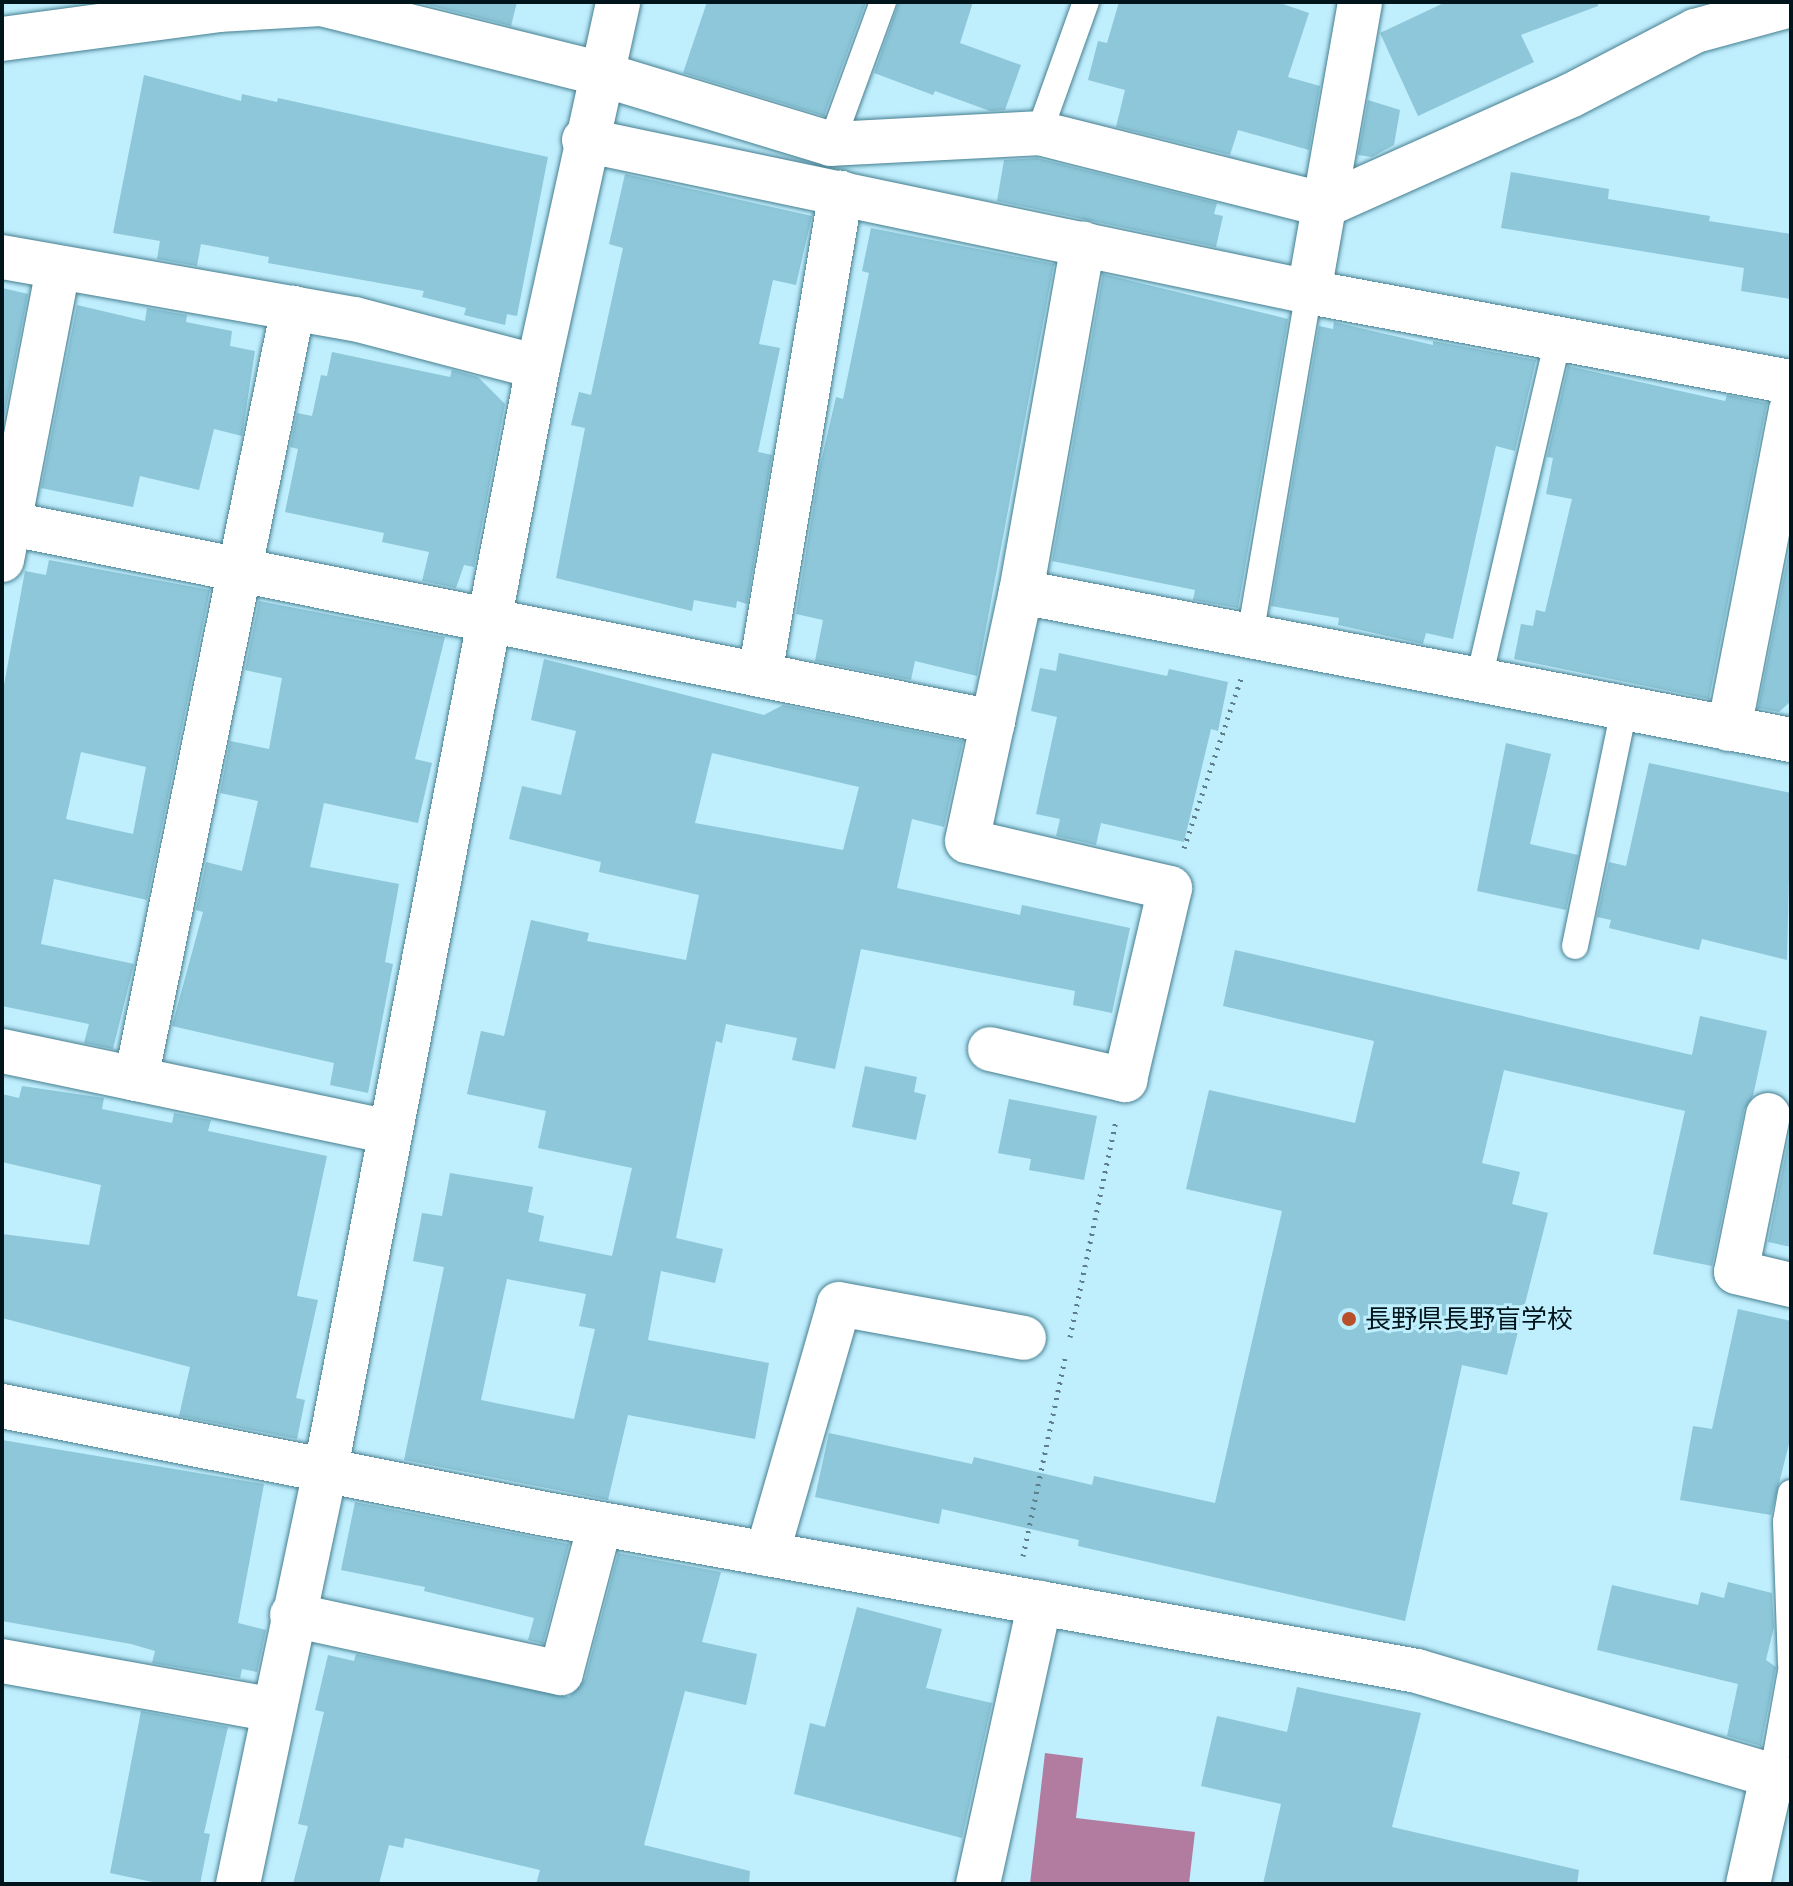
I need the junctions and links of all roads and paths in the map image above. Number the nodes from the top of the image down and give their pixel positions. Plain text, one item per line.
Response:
1 (23, 2) edge
2 (618, 2) edge
3 (883, 2) edge
4 (1086, 2) edge
5 (1360, 2) edge
6 (1791, 5) edge
7 (2, 38) edge
8 (601, 74) junction
9 (1039, 133) junction
10 (584, 140) junction
11 (831, 144) junction
12 (841, 193) junction
13 (1326, 205) junction
14 (1083, 243) junction
15 (2, 257) edge
16 (58, 269) junction
17 (1309, 292) junction
18 (293, 308) junction
19 (1558, 338) junction
20 (538, 367) junction
21 (1791, 382) edge
22 (1791, 410) edge
23 (5, 535) edge
24 (241, 570) junction
25 (1021, 592) junction
26 (493, 620) junction
27 (1250, 636) junction
28 (760, 675) junction
29 (1478, 683) junction
30 (1624, 710) junction
31 (993, 722) junction
32 (1729, 729) junction
33 (1791, 740) edge
34 (1170, 888) junction
35 (1575, 946) dead end
36 (990, 1049) dead end
37 (2, 1051) edge
38 (136, 1079) junction
39 (1768, 1115) dead end
40 (390, 1132) junction
41 (1791, 1285) edge
42 (1024, 1338) dead end
43 (2, 1406) edge
44 (326, 1468) junction
45 (1791, 1493) edge
46 (600, 1524) junction
47 (767, 1554) junction
48 (1040, 1603) junction
49 (292, 1615) junction
50 (2, 1661) edge
51 (1791, 1664) edge
52 (1791, 1671) edge
53 (274, 1710) junction
54 (1782, 1779) edge
55 (238, 1884) edge
56 (978, 1884) edge
57 (1748, 1884) edge

1 - 7 street
2 - 8 street
3 - 11 lane
4 - 9 lane
5 - 13 street
6 - 13 street
7 - 8 street
8 - 10 street
8 - 11 street
9 - 11 street
9 - 13 street
10 - 12 street
10 - 20 street
12 - 14 street
12 - 28 street
13 - 17 street
14 - 17 street
14 - 25 street
15 - 16 street
16 - 18 street
16 - 23 street
17 - 19 street
17 - 27 lane
18 - 20 street
18 - 24 street
19 - 21 street
19 - 29 lane
20 - 26 street
22 - 32 street
23 - 24 street
24 - 26 street
24 - 38 street
25 - 27 street
25 - 31 street
26 - 28 street
26 - 40 street
27 - 29 street
27 - 34 path
28 - 31 street
29 - 30 street
30 - 32 street
30 - 35 lane
31 - 34 street
32 - 33 street
34 - 36 street
37 - 38 street
38 - 40 street
39 - 41 street
40 - 44 street
42 - 47 street
43 - 44 street
44 - 46 street
44 - 49 street
45 - 51 lane
46 - 47 street
46 - 49 street
47 - 48 street
48 - 54 street
48 - 56 street
49 - 53 street
50 - 53 street
52 - 54 lane
53 - 55 street
54 - 57 street

